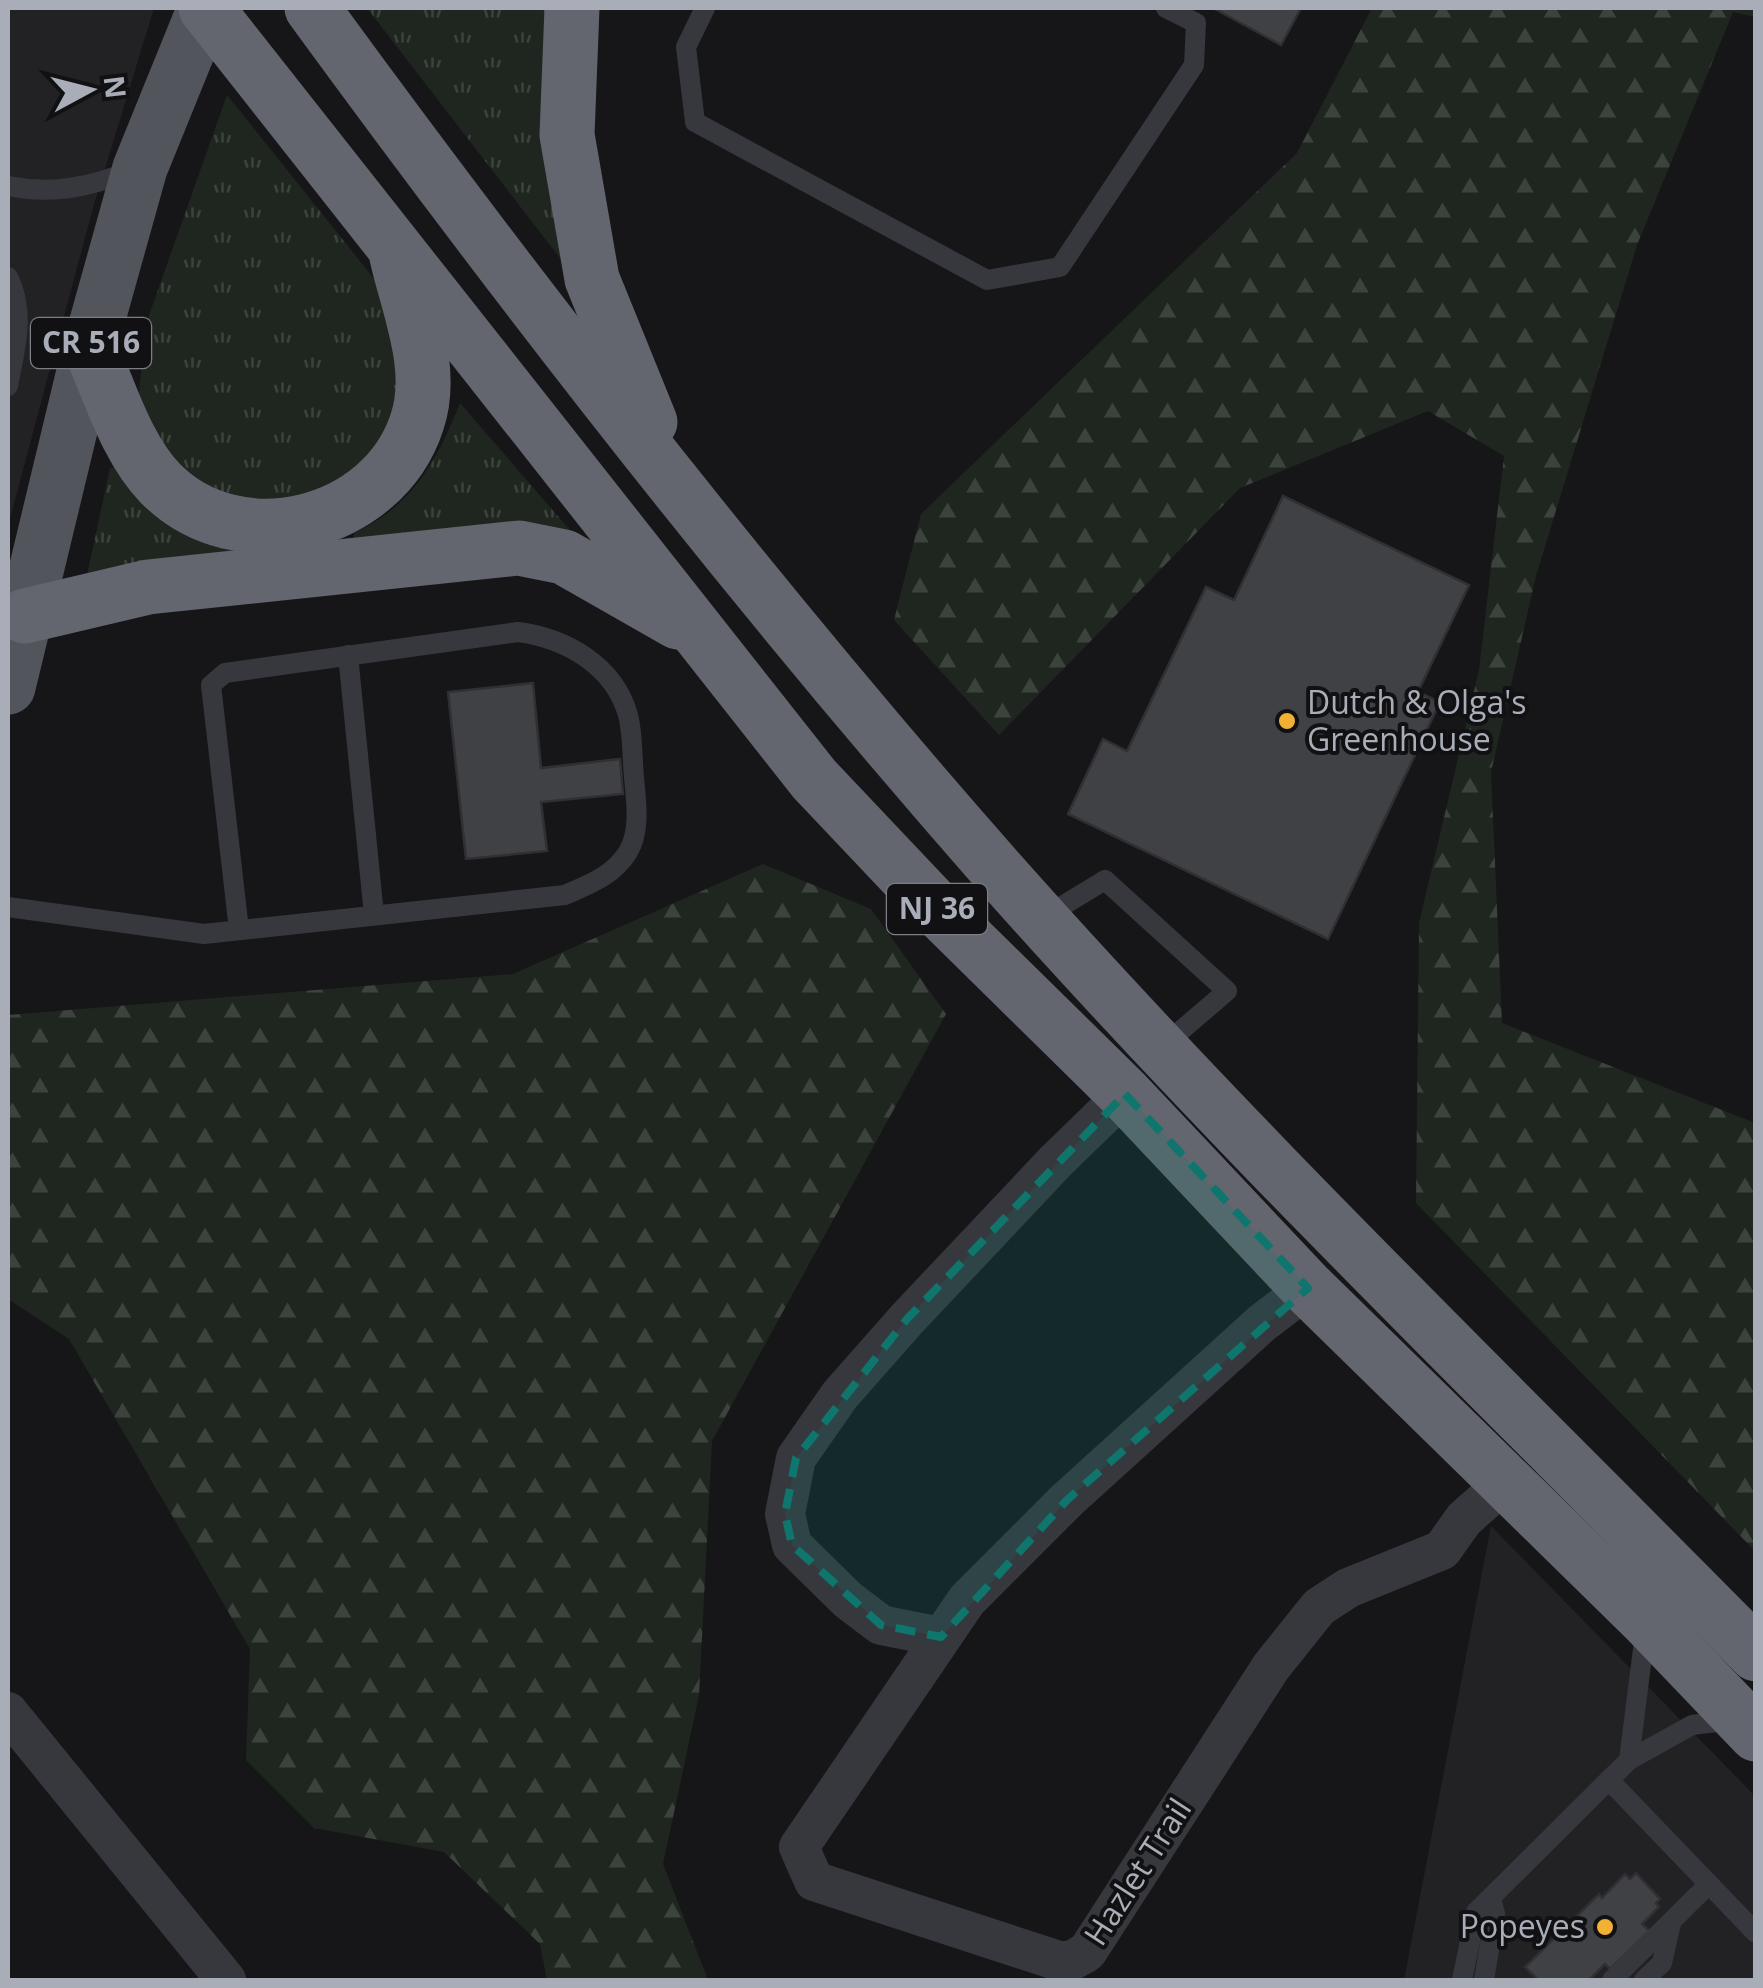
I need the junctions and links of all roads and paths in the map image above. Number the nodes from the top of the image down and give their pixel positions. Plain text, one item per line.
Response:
1 (205, 8) edge
2 (312, 8) edge
3 (572, 8) edge
4 (705, 8) edge
5 (1166, 8) edge
6 (140, 168) junction
7 (8, 186) edge
8 (392, 240) junction
9 (8, 277) edge
10 (90, 347) junction
11 (8, 386) edge
12 (678, 490) junction
13 (16, 614) edge
14 (700, 634) junction
15 (348, 656) junction
16 (8, 687) edge
17 (8, 908) edge
18 (374, 916) junction
19 (1042, 918) junction
20 (238, 930) junction
21 (1163, 1046) junction
22 (1125, 1094) junction
23 (1308, 1288) junction
24 (1506, 1481) junction
25 (1645, 1618) junction
26 (941, 1637) junction
27 (1756, 1654) edge
28 (8, 1712) edge
29 (1749, 1726) edge
30 (1629, 1760) junction
31 (1608, 1780) junction
32 (1708, 1884) junction
33 (1491, 1898) junction
34 (1672, 1920) junction
35 (1756, 1933) edge
36 (226, 1980) edge
37 (1462, 1980) edge
38 (1484, 1980) edge
39 (1612, 1980) edge
40 (1644, 1980) edge

1 - 6 main road, CR 516
1 - 8 highway, NJ 36
2 - 12 highway, NJ 36
3 - 12 highway
4 - 5 lane
6 - 7 lane
6 - 10 main road, CR 516
8 - 10 highway
8 - 14 highway, NJ 36
9 - 11 lane
10 - 13 main road, CR 516
12 - 19 highway, NJ 36
13 - 14 highway
13 - 16 main road, CR 516
14 - 22 highway, NJ 36
15 - 18 lane
15 - 18 lane
15 - 20 lane
17 - 20 lane
18 - 20 lane
19 - 21 highway, NJ 36
19 - 21 lane
21 - 27 highway, NJ 36
22 - 23 highway, NJ 36
22 - 26 street
23 - 24 highway, NJ 36
23 - 26 street, Hazlet Trail
24 - 25 highway, NJ 36
24 - 26 street, Hazlet Trail
25 - 29 highway, NJ 36
25 - 30 lane
28 - 36 street
29 - 30 lane
30 - 31 lane
31 - 32 lane
31 - 33 lane
32 - 34 lane
32 - 35 lane
33 - 37 lane
33 - 38 lane
34 - 39 lane
34 - 40 lane

